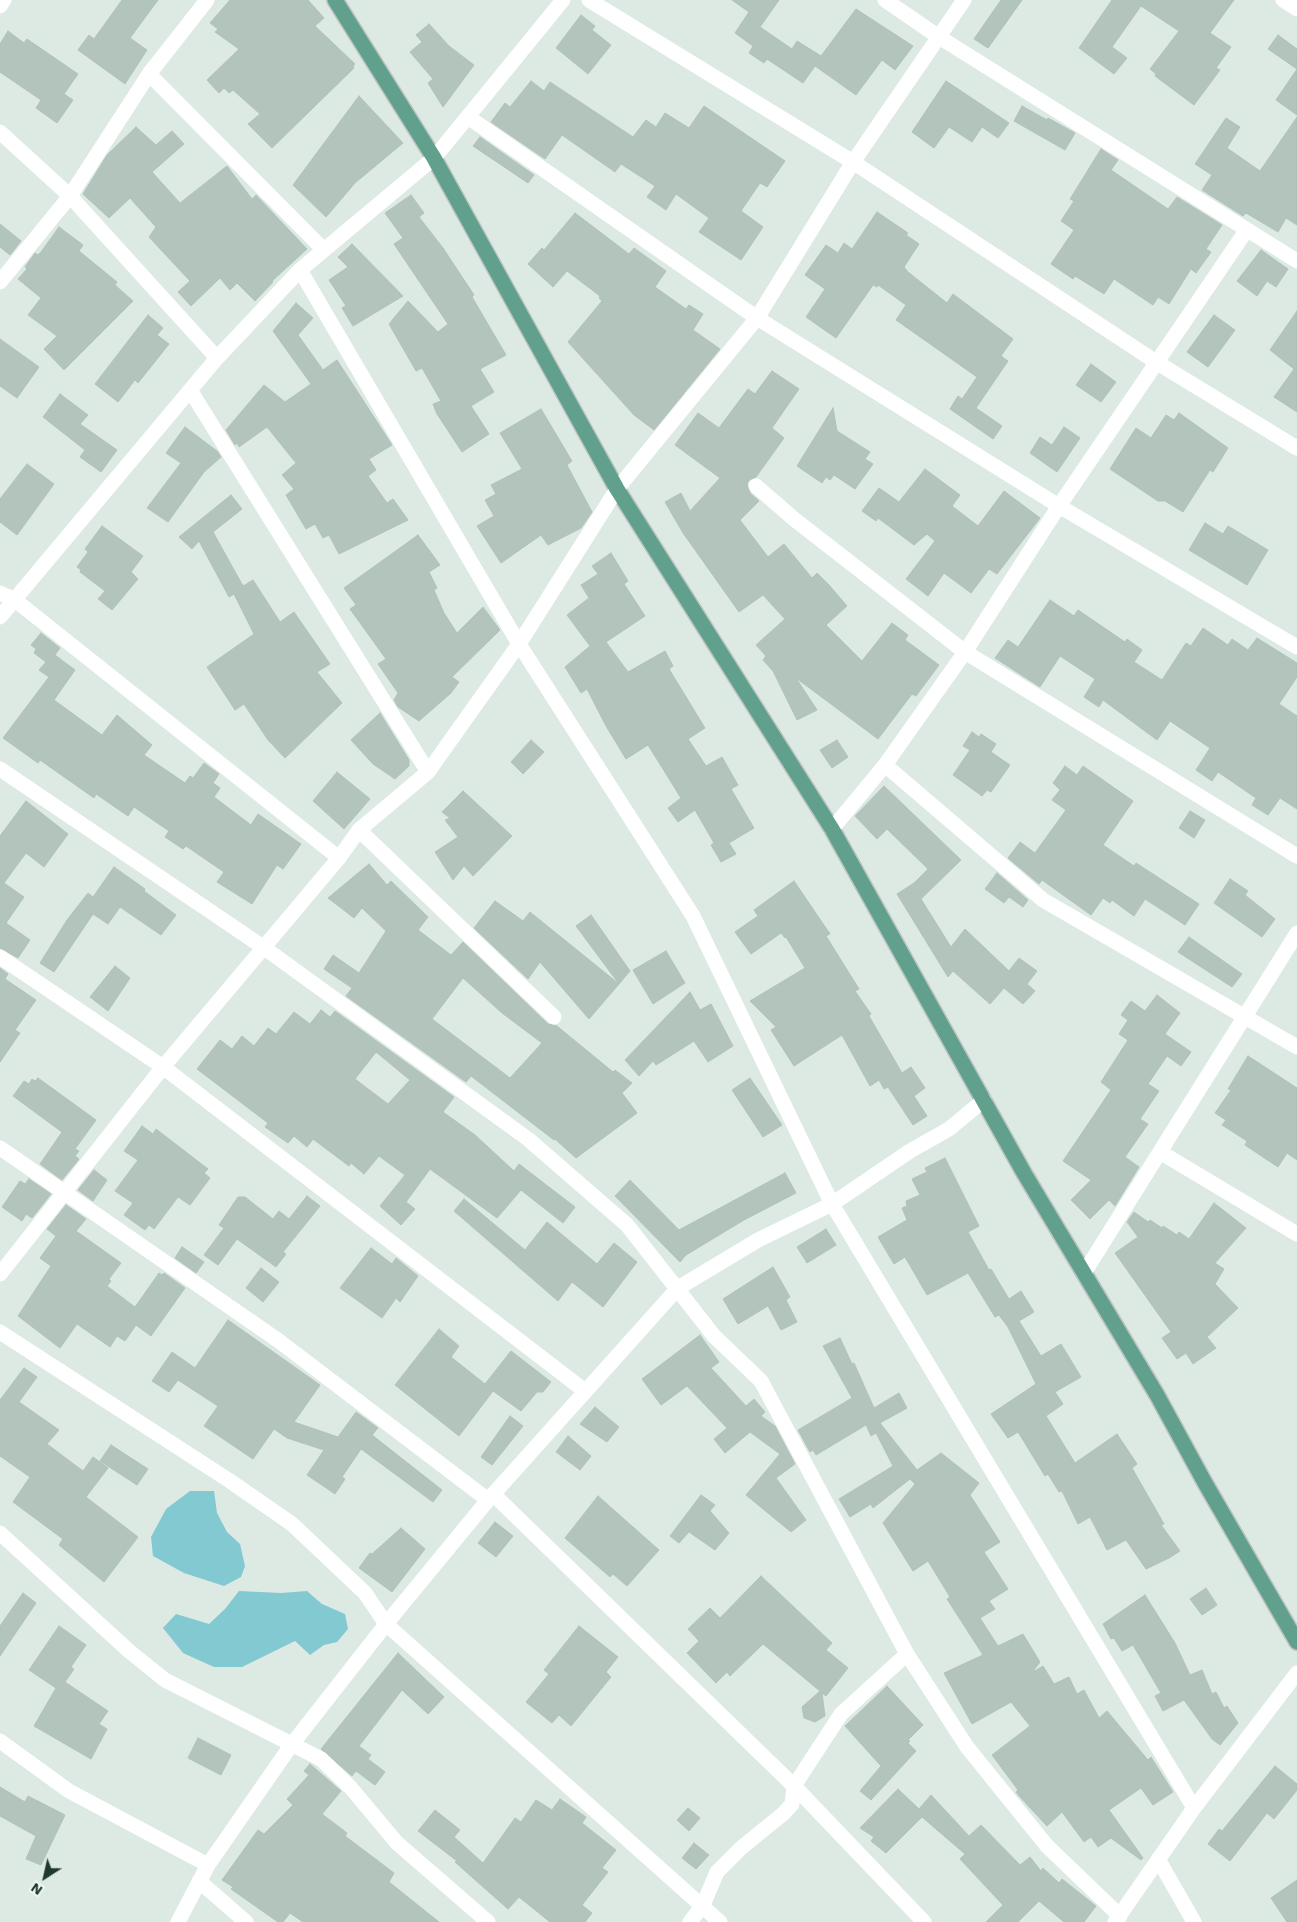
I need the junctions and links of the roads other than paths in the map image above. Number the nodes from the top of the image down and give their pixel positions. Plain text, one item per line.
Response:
1 (4, 0) edge
2 (207, 0) edge
3 (335, 0) edge
4 (563, 0) edge
5 (589, 0) edge
6 (885, 0) edge
7 (964, 0) edge
8 (1283, 0) edge
9 (0, 6) edge
10 (1297, 9) edge
11 (939, 37) junction
12 (150, 74) junction
13 (468, 117) junction
14 (0, 132) edge
15 (434, 158) junction
16 (854, 162) junction
17 (70, 196) junction
18 (1246, 231) junction
19 (323, 249) junction
20 (1297, 261) edge
21 (300, 270) junction
22 (0, 282) edge
23 (757, 318) junction
24 (217, 358) junction
25 (1156, 362) junction
26 (190, 390) junction
27 (1297, 448) edge
28 (756, 486) dead end
29 (617, 489) junction
30 (1059, 506) junction
31 (0, 593) edge
32 (15, 600) junction
33 (0, 617) edge
34 (518, 644) junction
35 (1297, 647) edge
36 (965, 652) junction
37 (885, 765) junction
38 (0, 769) edge
39 (428, 772) junction
40 (832, 829) junction
41 (359, 830) junction
42 (1297, 856) edge
43 (339, 858) junction
44 (1297, 932) edge
45 (263, 947) junction
46 (0, 957) edge
47 (554, 1016) dead end
48 (1244, 1017) junction
49 (1297, 1047) edge
50 (163, 1067) junction
51 (984, 1100) junction
52 (0, 1148) edge
53 (1160, 1152) junction
54 (64, 1191) junction
55 (832, 1204) junction
56 (1297, 1234) edge
57 (1084, 1273) junction
58 (0, 1274) edge
59 (678, 1288) junction
60 (0, 1332) edge
61 (585, 1391) junction
62 (490, 1497) junction
63 (0, 1533) edge
64 (386, 1624) junction
65 (1297, 1642) edge
66 (907, 1654) junction
67 (1297, 1673) edge
68 (0, 1741) edge
69 (292, 1744) junction
70 (794, 1786) junction
71 (1194, 1808) junction
72 (1158, 1859) junction
73 (208, 1865) junction
74 (199, 1881) junction
75 (703, 1905) junction
76 (1118, 1919) edge
77 (178, 1922) edge
78 (246, 1922) edge
79 (488, 1922) edge
80 (690, 1922) edge
81 (720, 1922) edge
82 (924, 1922) edge
83 (1194, 1922) edge

1 - 9 street
2 - 12 street
3 - 15 main road
4 - 13 street
5 - 16 street
6 - 11 street
7 - 11 street
8 - 10 street
11 - 16 street
11 - 18 street
12 - 17 street
12 - 19 street
13 - 15 street
13 - 23 street
14 - 17 street
15 - 19 street
15 - 29 main road
16 - 23 street
16 - 25 street
17 - 22 street
17 - 24 street
18 - 20 street
18 - 25 street
19 - 21 street
21 - 24 street
21 - 34 street
23 - 29 street
23 - 30 street
24 - 26 street
25 - 27 street
25 - 30 street
26 - 32 street
26 - 39 street
28 - 36 street
29 - 34 street
29 - 40 main road
30 - 35 street
30 - 36 street
31 - 32 street
32 - 33 street
32 - 43 street
34 - 39 street
34 - 55 street
36 - 37 street
36 - 42 street
37 - 40 street
37 - 48 street
38 - 45 street
39 - 41 street
40 - 51 main road
41 - 43 street
41 - 47 street
43 - 45 street
44 - 48 street
45 - 50 street
45 - 59 street
46 - 50 street
48 - 49 street
48 - 53 street
50 - 54 street
50 - 61 street
51 - 55 street
51 - 57 main road
52 - 54 street
53 - 56 street
53 - 57 street
54 - 58 street
54 - 62 street
55 - 59 street
55 - 71 street
57 - 65 main road
59 - 61 street
59 - 66 street
60 - 64 street
61 - 62 street
62 - 64 street
62 - 70 street
63 - 69 street
64 - 69 street
64 - 75 street
66 - 70 street
66 - 76 street
67 - 71 street
68 - 73 street
69 - 73 street
69 - 79 street
70 - 75 street
70 - 82 street
71 - 72 street
72 - 76 street
72 - 83 street
73 - 74 street
74 - 77 street
74 - 78 street
75 - 80 street
75 - 81 street

